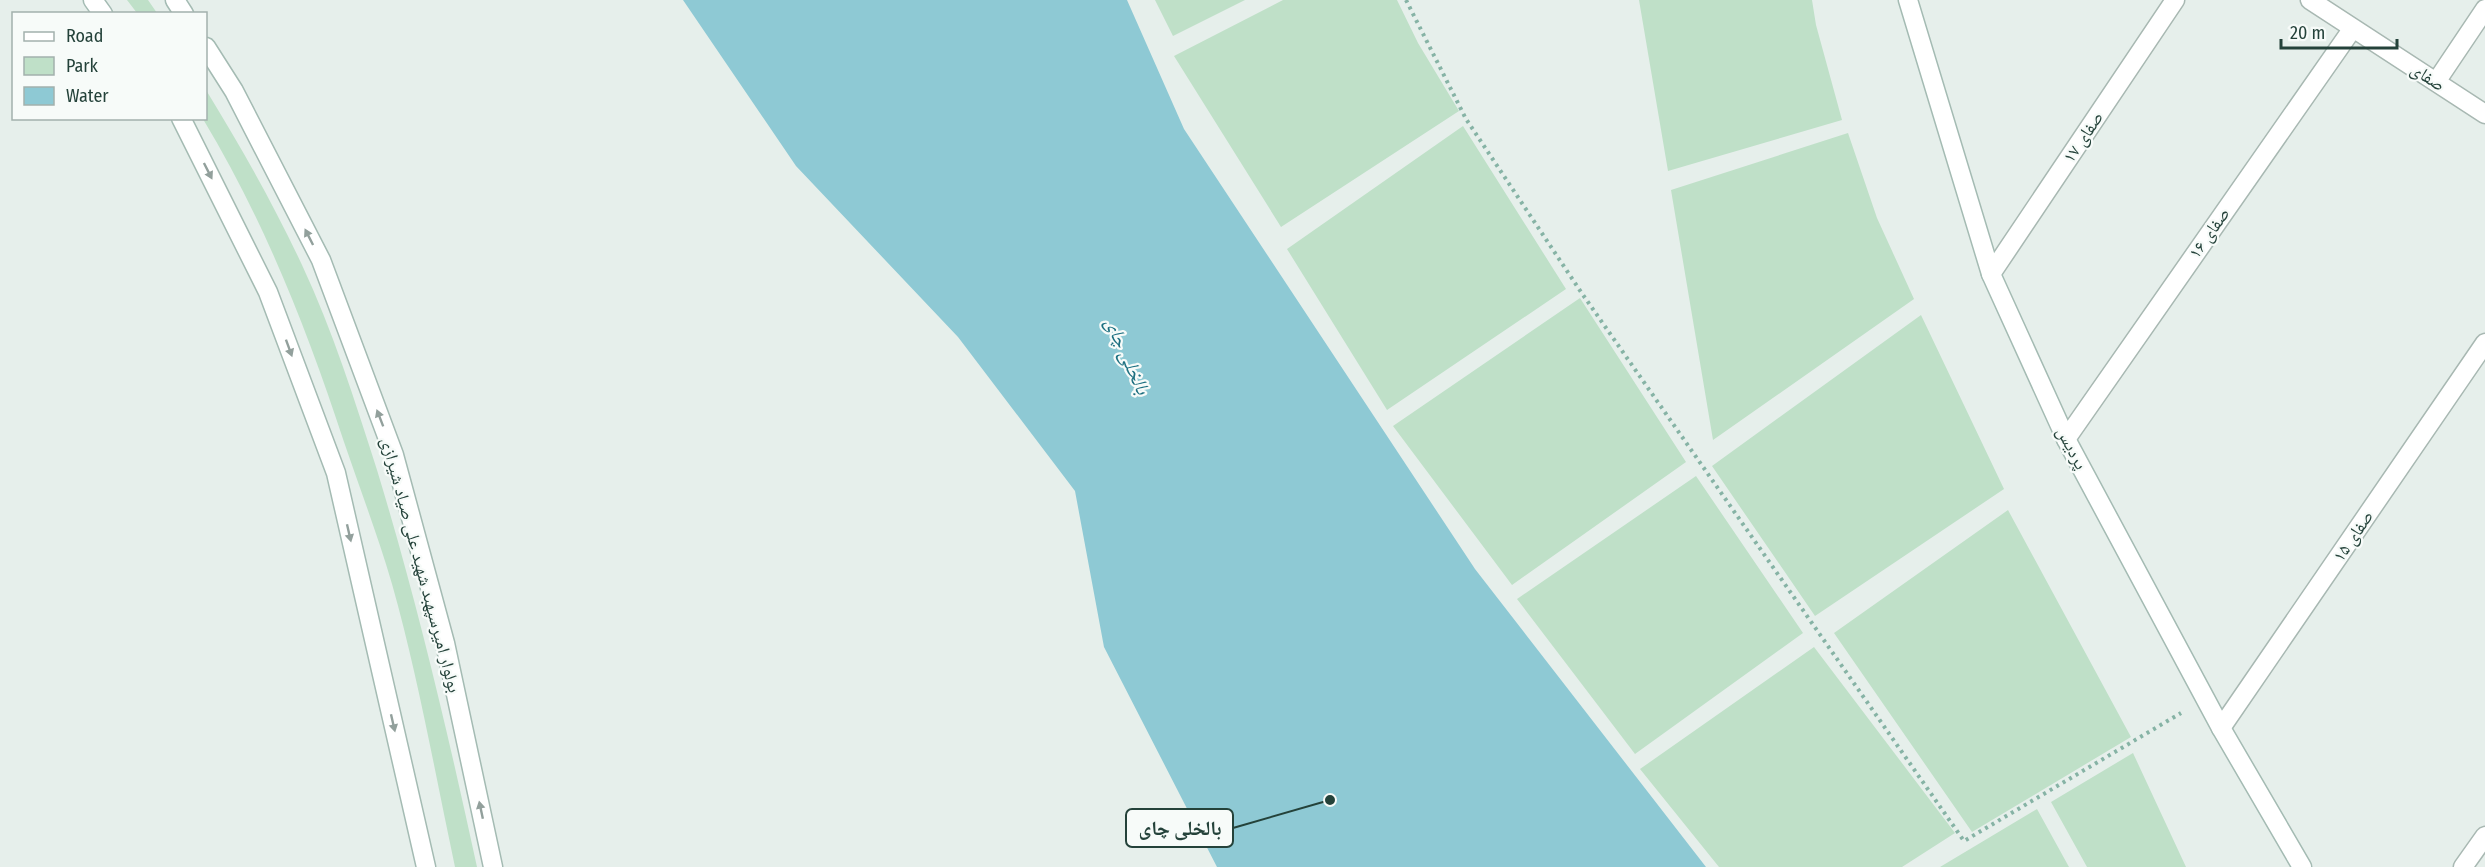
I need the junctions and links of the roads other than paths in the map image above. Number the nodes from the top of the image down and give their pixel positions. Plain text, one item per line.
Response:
1 (1908, 0) edge
2 (2175, 0) edge
3 (2310, 0) edge
4 (2485, 9) edge
5 (2353, 28) junction
6 (207, 49) edge
7 (2436, 82) junction
8 (2485, 114) edge
9 (182, 120) edge
10 (1991, 274) junction
11 (2485, 343) edge
12 (2066, 439) junction
13 (2221, 728) junction
14 (2485, 836) edge
15 (426, 867) edge
16 (494, 867) edge
17 (2302, 867) edge
18 (2463, 867) edge

1 - 10 street, پردیس
2 - 10 street, صفای ۱۷
3 - 5 street, صفای
4 - 7 street
5 - 7 street, صفای
5 - 12 street, صفای ۱۶
16 -> 6 street, بولوار امیرسپهبد شهید علی صیاد شیرازی
7 - 8 street, صفای
9 -> 15 street
10 - 12 street, پردیس
11 - 13 street, صفای ۱۵
12 - 13 street, پردیس
13 - 17 street, پردیس
14 - 18 street

